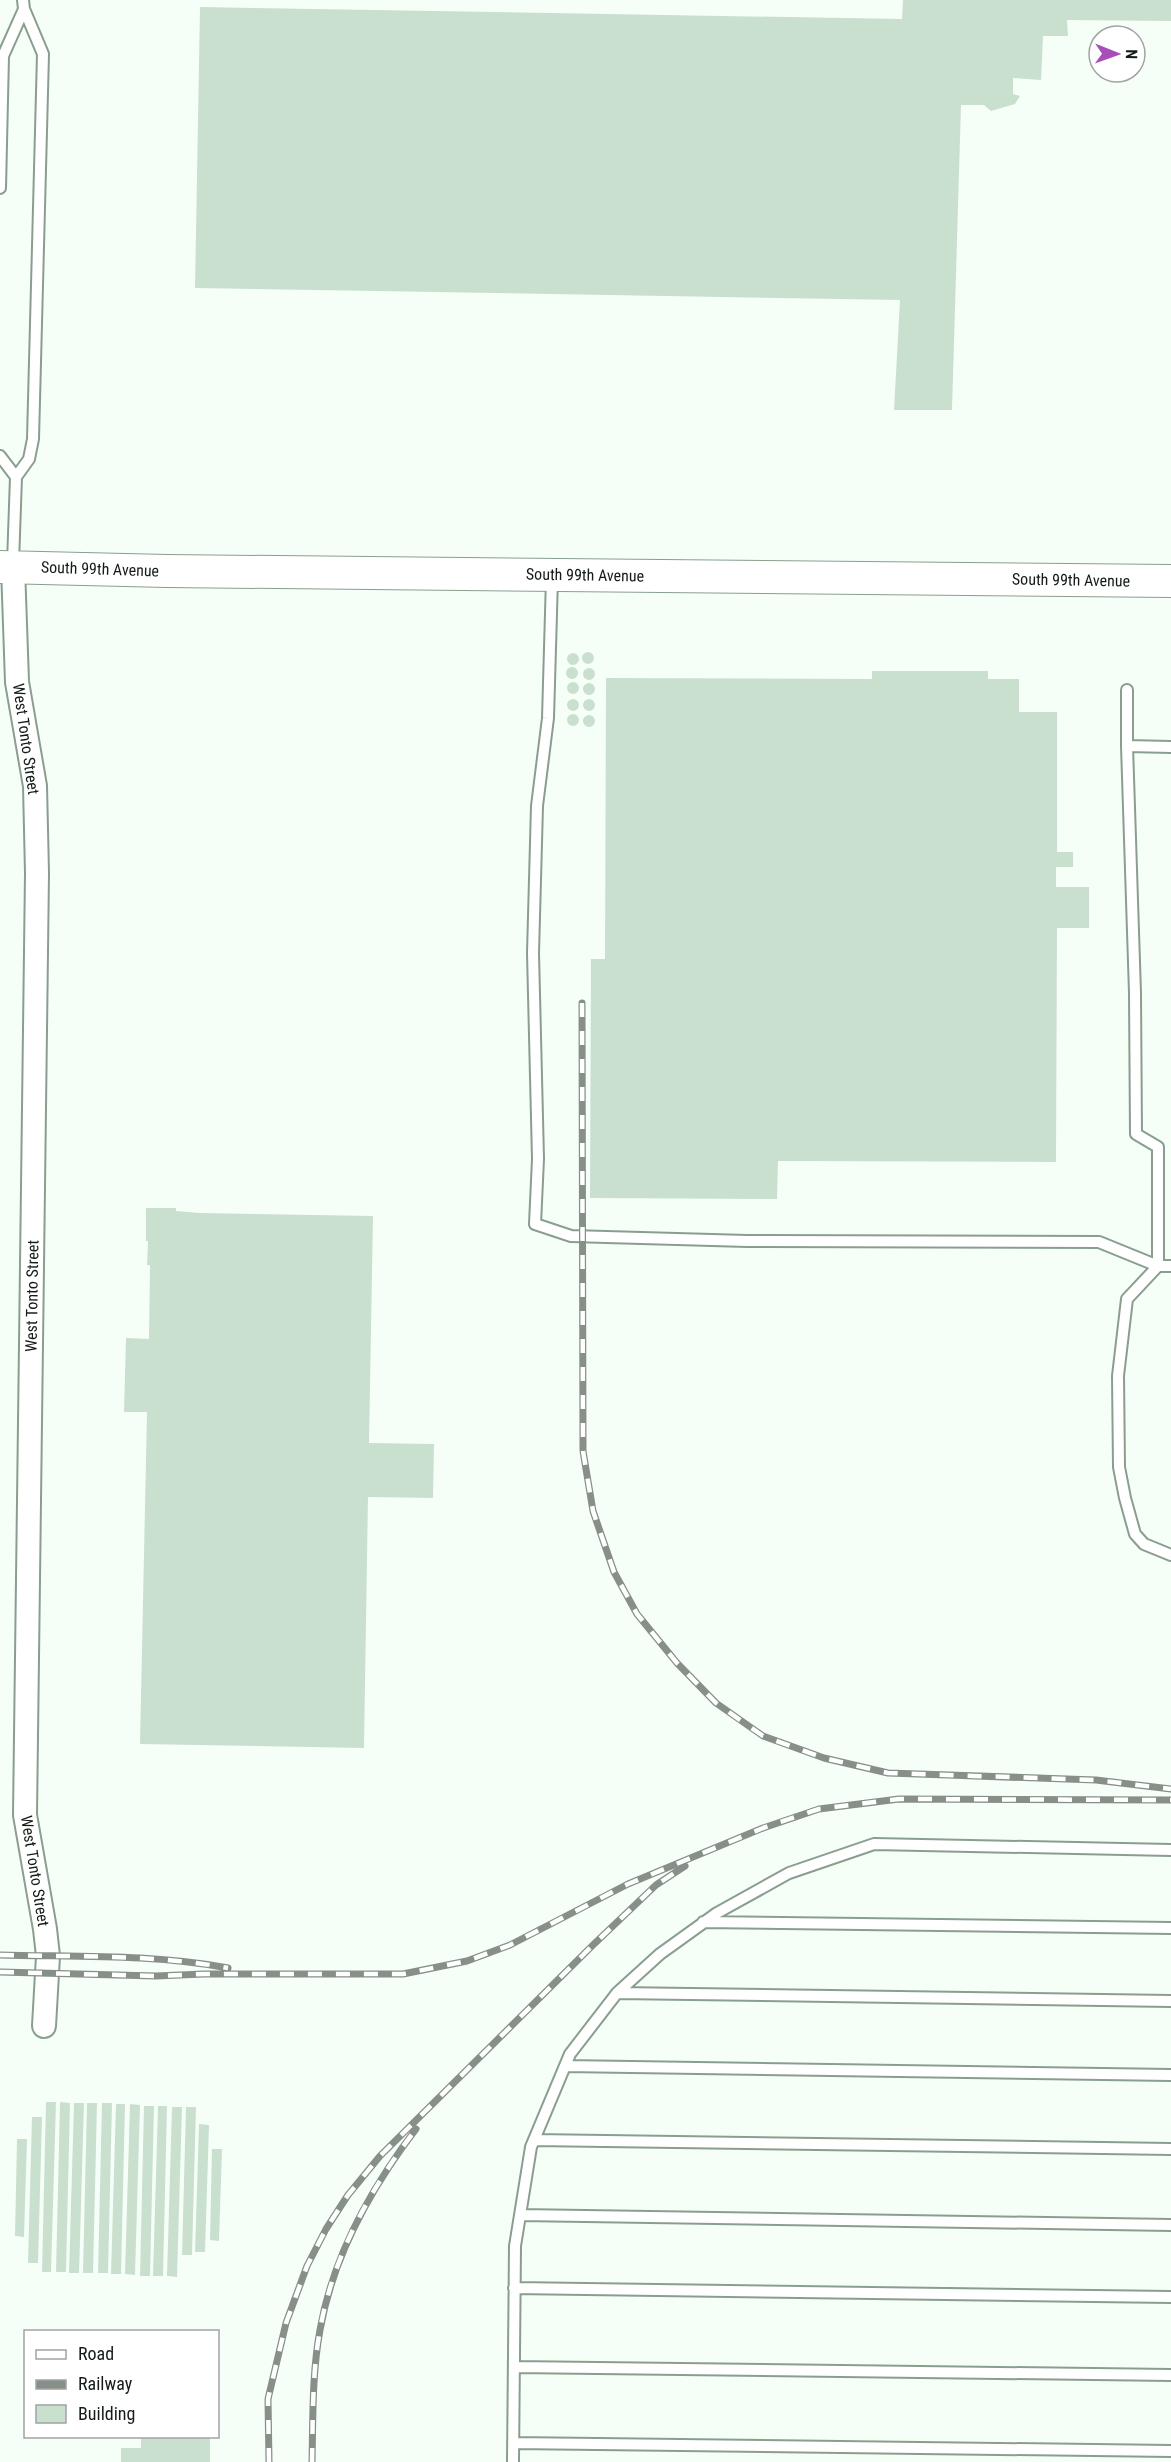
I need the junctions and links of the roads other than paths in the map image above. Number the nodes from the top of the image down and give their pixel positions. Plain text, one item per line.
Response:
1 (23, 5) edge
2 (0, 188) edge
3 (0, 456) edge
4 (16, 477) junction
5 (6, 567) edge
6 (553, 575) junction
7 (1171, 581) edge
8 (1127, 690) dead end
9 (1127, 746) junction
10 (1171, 747) edge
11 (1158, 1266) junction
12 (1171, 1266) edge
13 (1171, 1555) edge
14 (1171, 1850) edge
15 (703, 1922) junction
16 (1171, 1928) edge
17 (616, 1993) junction
18 (1171, 2001) edge
19 (44, 2026) dead end
20 (565, 2066) junction
21 (1171, 2075) edge
22 (534, 2140) junction
23 (1171, 2149) edge
24 (520, 2215) junction
25 (1171, 2225) edge
26 (514, 2288) junction
27 (1171, 2296) edge
28 (514, 2367) junction
29 (1171, 2375) edge
30 (513, 2443) junction
31 (1171, 2451) edge
32 (513, 2462) edge

1 - 2 lane
1 - 4 lane
3 - 4 lane
4 - 5 lane
5 - 6 main road, South 99th Avenue
5 - 19 street, West Tonto Street
6 - 7 main road, South 99th Avenue
6 - 11 lane
8 - 9 lane
9 - 10 lane
9 - 11 lane
11 - 12 lane
11 - 13 lane
14 - 15 lane
15 - 16 lane
15 - 17 lane
17 - 18 lane
17 - 20 lane
20 - 21 lane
20 - 22 lane
22 - 23 lane
22 - 24 lane
24 - 25 lane
24 - 26 lane
26 - 27 lane
26 - 28 lane
28 - 29 lane
28 - 30 lane
30 - 31 lane
30 - 32 lane

